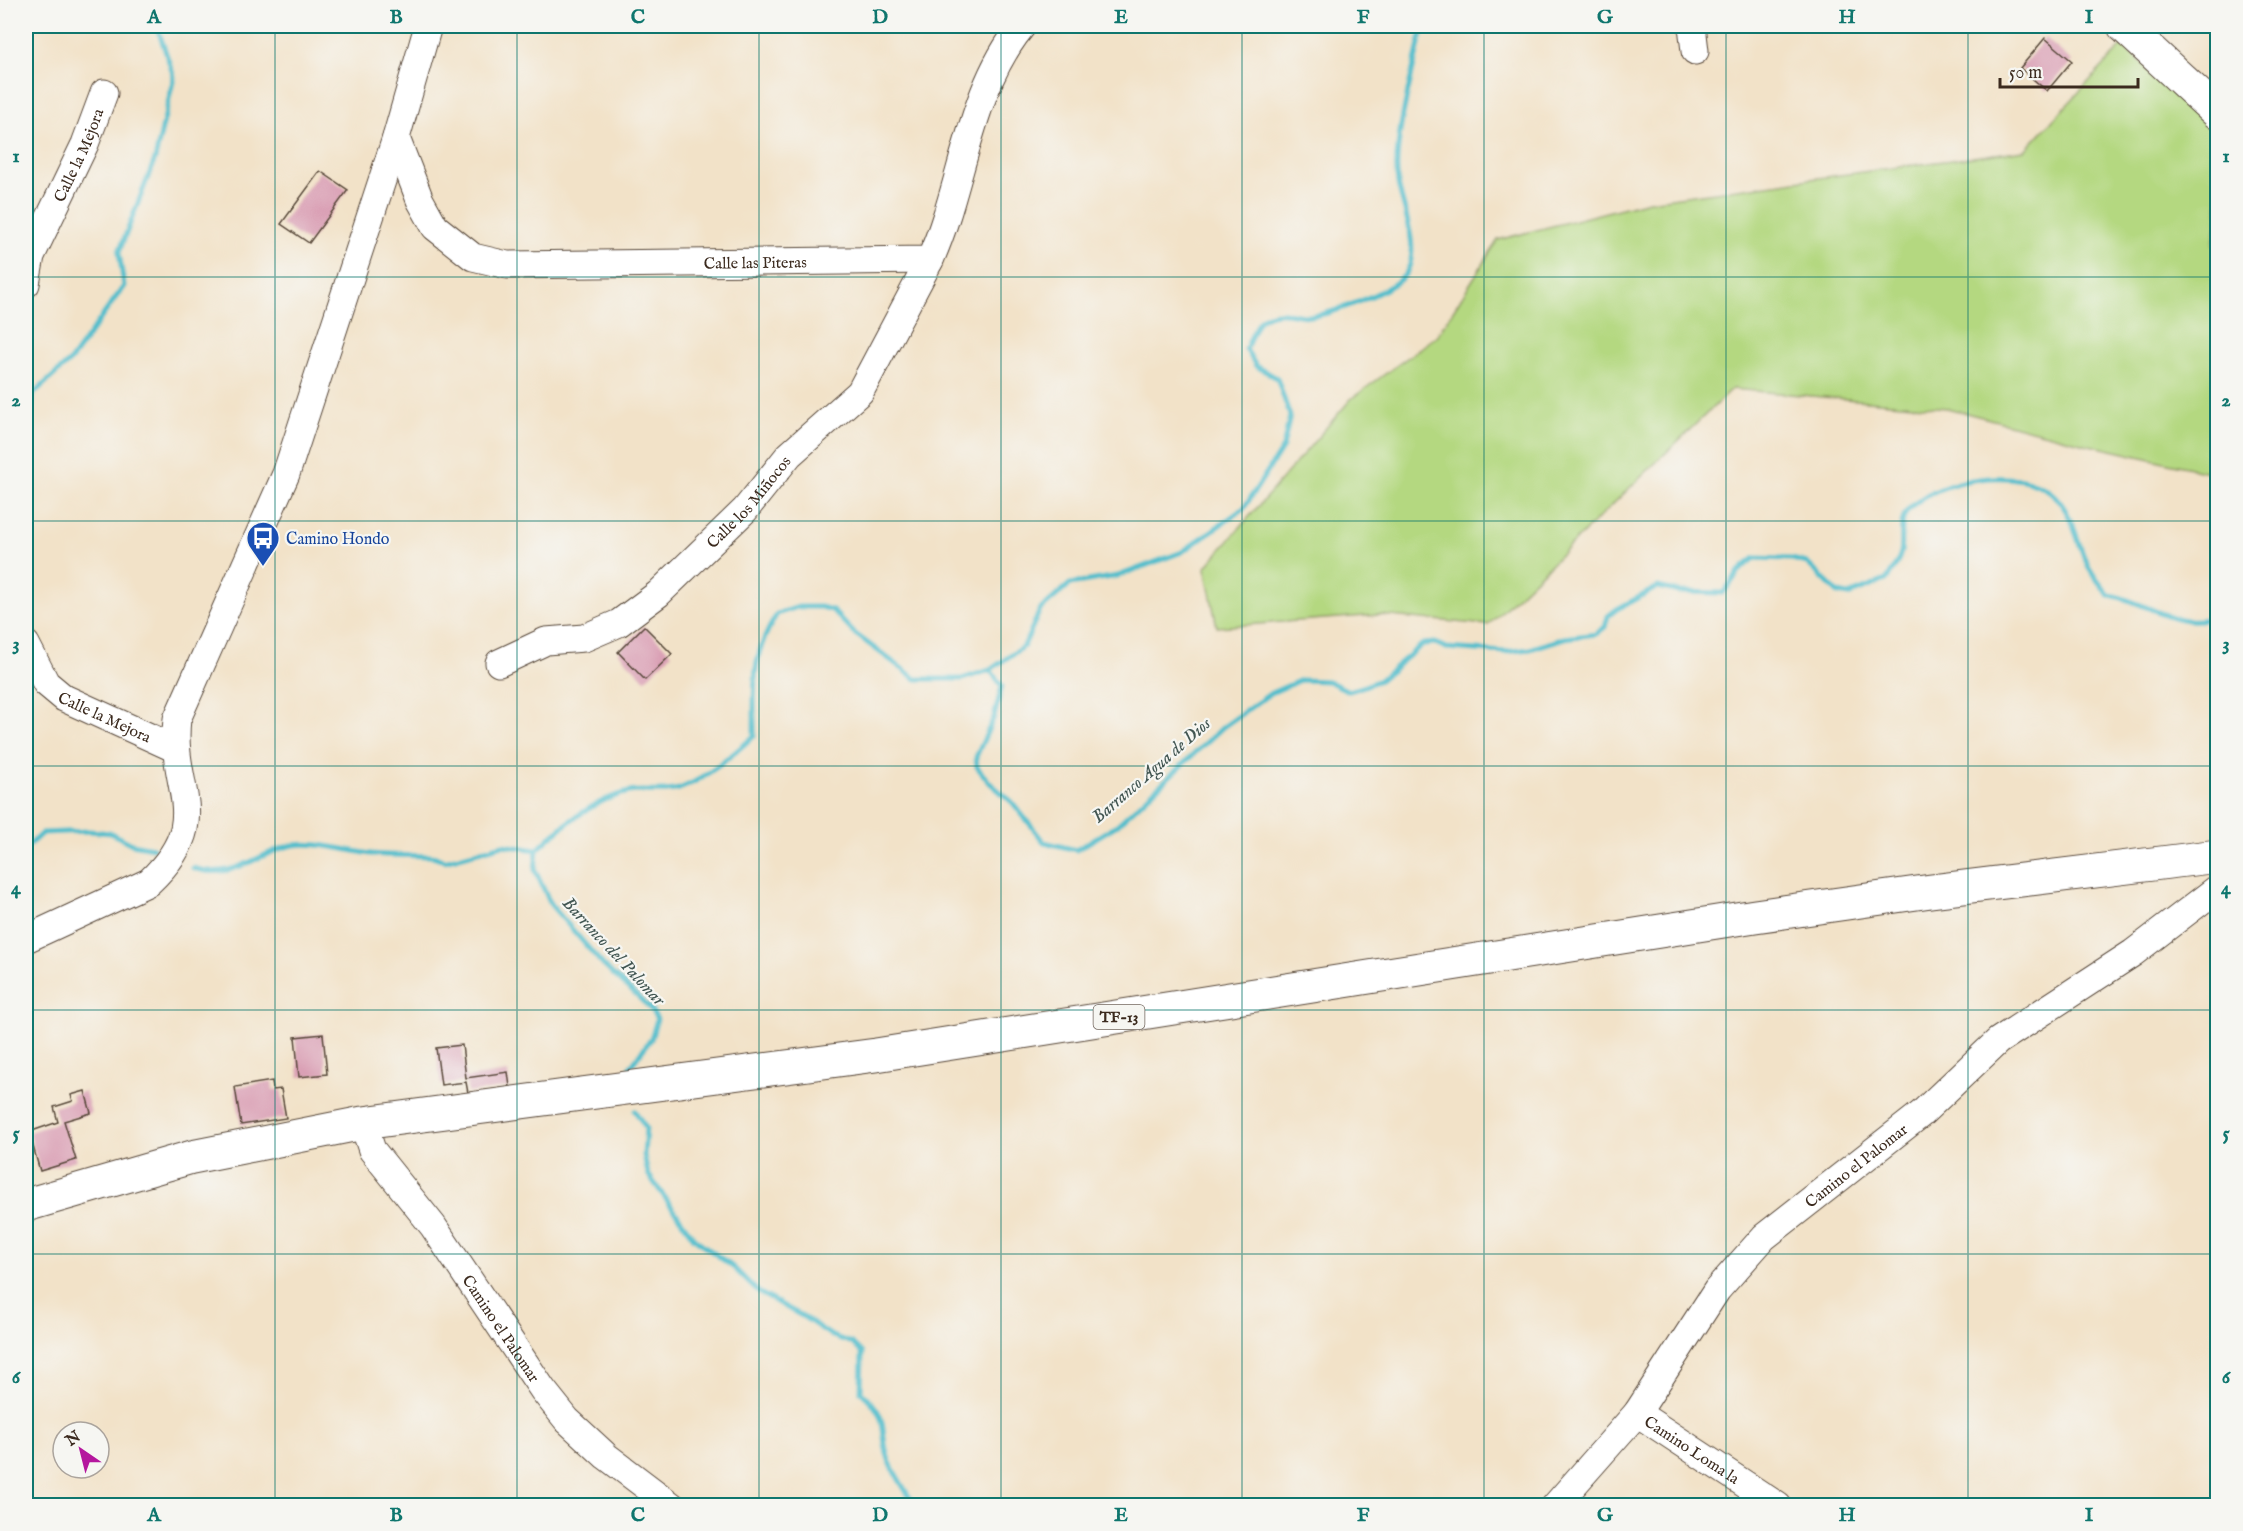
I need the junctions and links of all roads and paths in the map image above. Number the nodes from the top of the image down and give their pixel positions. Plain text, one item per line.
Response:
1 (428, 26) edge
2 (1022, 26) edge
3 (2126, 26) edge
4 (104, 93) dead end
5 (2217, 113) edge
6 (396, 138) junction
7 (930, 260) junction
8 (26, 284) edge
9 (26, 644) edge
10 (499, 663) dead end
11 (36, 688) edge
12 (176, 749) junction
13 (2217, 856) edge
14 (2217, 888) edge
15 (26, 939) edge
16 (363, 1123) junction
17 (26, 1205) edge
18 (1637, 1413) junction
19 (672, 1506) edge
20 (1555, 1506) edge
21 (1778, 1506) edge

1 - 6 street
2 - 7 street
3 - 5 main road
4 - 8 street, Calle la Mejora
6 - 7 street, Calle las Piteras
6 - 12 street
7 - 10 street, Calle los Miñocos
9 - 11 street, Calle la Mejora
11 - 12 street, Calle la Mejora
12 - 15 street
13 - 16 main road, TF-13
14 - 18 street, Camino el Palomar
16 - 17 main road, TF-13
16 - 19 street, Camino el Palomar
18 - 20 street, Camino el Palomar
18 - 21 street, Camino Loma la

